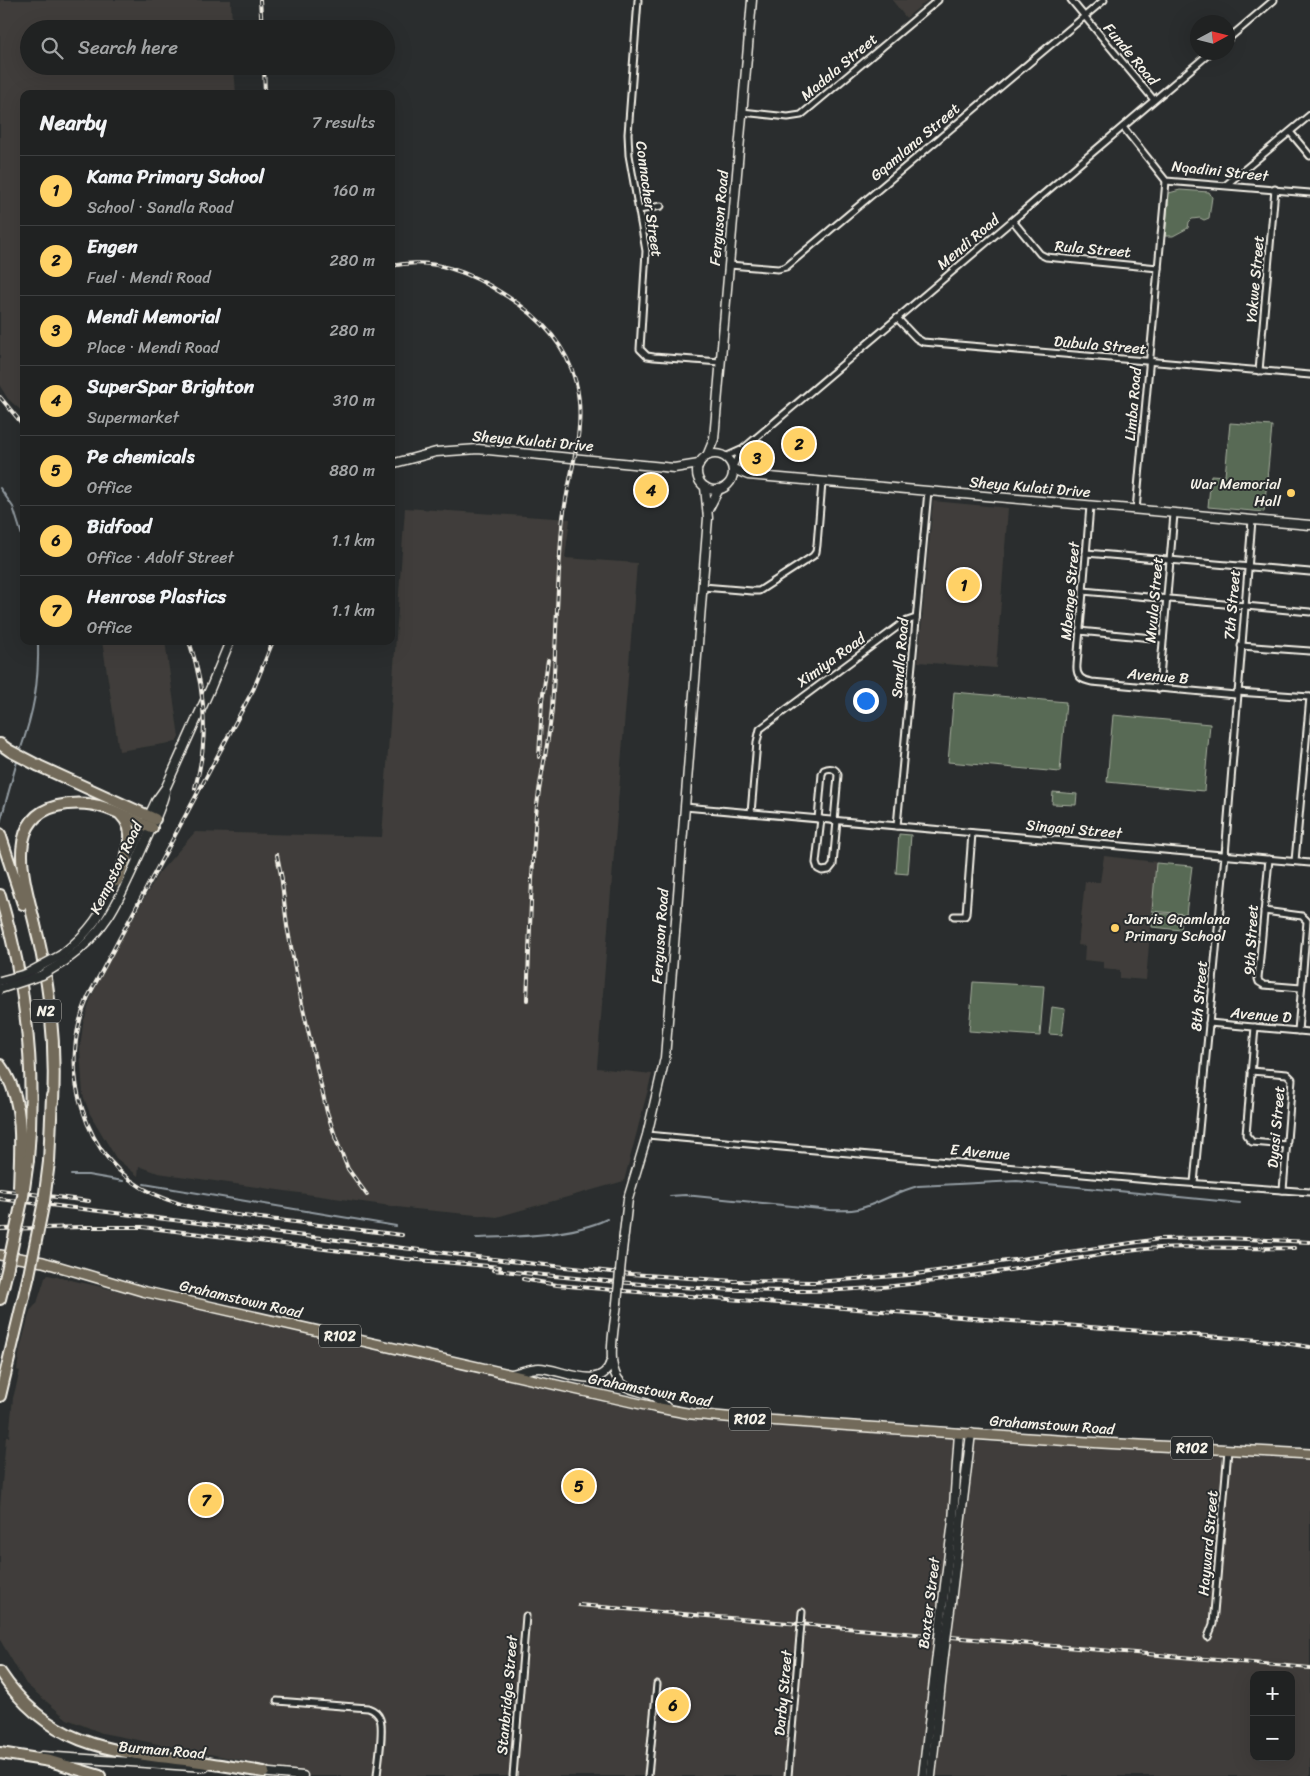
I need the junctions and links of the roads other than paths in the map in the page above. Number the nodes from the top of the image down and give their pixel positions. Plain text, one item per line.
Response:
1 (638, 0) edge
2 (752, 0) edge
3 (938, 0) edge
4 (1070, 0) edge
5 (1104, 0) edge
6 (1274, 0) edge
7 (1084, 16) junction
8 (1235, 33) edge
9 (1202, 60) edge
10 (1154, 100) junction
11 (742, 112) junction
12 (1310, 115) edge
13 (1123, 127) junction
14 (1290, 132) junction
15 (1310, 156) edge
16 (1166, 182) junction
17 (1225, 185) junction
18 (1275, 189) junction
19 (1310, 193) edge
20 (662, 206) dead end
21 (639, 210) junction
22 (1012, 221) junction
23 (729, 265) junction
24 (1158, 268) junction
25 (897, 318) junction
26 (720, 362) junction
27 (1150, 362) junction
28 (1259, 371) junction
29 (1310, 376) edge
30 (714, 439) junction
31 (740, 450) junction
32 (722, 455) junction
33 (707, 456) junction
34 (395, 463) edge
35 (699, 464) junction
36 (674, 468) junction
37 (733, 468) junction
38 (748, 475) junction
39 (730, 481) junction
40 (822, 482) junction
41 (703, 484) junction
42 (719, 490) junction
43 (928, 492) junction
44 (1090, 506) junction
45 (708, 510) junction
46 (1136, 510) junction
47 (1174, 514) junction
48 (1252, 520) junction
49 (1310, 525) edge
50 (1086, 553) junction
51 (1170, 561) junction
52 (1248, 567) junction
53 (1310, 572) edge
54 (703, 587) junction
55 (1083, 592) junction
56 (1167, 598) junction
57 (1244, 606) junction
58 (1310, 612) edge
59 (916, 618) junction
60 (1079, 631) junction
61 (1163, 639) junction
62 (228, 645) edge
63 (1241, 646) junction
64 (1310, 651) edge
65 (1079, 677) joint
66 (1159, 689) junction
67 (1236, 693) junction
68 (1310, 697) edge
69 (0, 744) edge
70 (1307, 774) edge
71 (684, 807) junction
72 (118, 812) junction
73 (751, 813) junction
74 (819, 819) junction
75 (835, 821) junction
76 (150, 822) junction
77 (897, 826) junction
78 (972, 833) junction
79 (0, 834) edge
80 (1224, 855) junction
81 (1269, 859) junction
82 (1295, 861) junction
83 (1310, 863) edge
84 (117, 881) junction
85 (0, 895) edge
86 (1264, 911) junction
87 (954, 916) dead end
88 (63, 958) junction
89 (0, 982) edge
90 (1301, 988) junction
91 (0, 989) edge
92 (1209, 1023) junction
93 (1255, 1027) junction
94 (1298, 1031) junction
95 (1310, 1032) edge
96 (1, 1066) edge
97 (1252, 1071) junction
98 (53, 1102) junction
99 (647, 1135) junction
100 (1287, 1145) junction
101 (24, 1159) junction
102 (1194, 1183) junction
103 (1283, 1190) junction
104 (1310, 1192) edge
105 (0, 1255) edge
106 (0, 1298) edge
107 (611, 1359) junction
108 (511, 1375) junction
109 (0, 1396) edge
110 (669, 1410) junction
111 (959, 1433) junction
112 (971, 1433) junction
113 (1228, 1450) junction
114 (1310, 1454) edge
115 (947, 1602) junction
116 (802, 1612) dead end
117 (526, 1616) dead end
118 (1208, 1637) dead end
119 (941, 1655) junction
120 (0, 1672) edge
121 (657, 1684) dead end
122 (277, 1700) dead end
123 (2, 1753) edge
124 (17, 1755) junction
125 (264, 1772) junction
126 (100, 1776) edge
127 (303, 1776) edge
128 (377, 1776) edge
129 (513, 1776) edge
130 (648, 1776) edge
131 (788, 1776) edge
132 (922, 1776) edge
133 (930, 1776) edge

1 - 21 street, Connacher Street
2 - 11 main road, Ferguson Road
3 - 11 street, Madala Street
4 - 7 street, Funde Road
5 - 7 street, Gqamlana Street
6 - 8 street
7 - 10 street, Funde Road
7 - 23 street, Gqamlana Street
9 - 10 street, Mendi Road
10 - 13 street, Mendi Road
11 - 23 main road, Ferguson Road
12 - 14 street
13 - 16 street, Nqadini Street
13 - 22 street, Mendi Road
14 - 15 street
14 - 17 street
16 - 17 street, Nqadini Street
16 - 24 street, Limba Road
17 - 18 street, Nqadini Street
18 - 19 street, Nqadini Street
18 - 28 street, Yokwe Street
20 - 21 street
21 - 26 street, Connacher Street
22 - 24 street, Rula Street
22 - 25 street, Mendi Road
23 - 26 main road, Ferguson Road
24 - 27 street, Limba Road
25 - 27 street, Dubula Street
25 - 31 street, Mendi Road
26 - 30 main road, Ferguson Road
27 - 28 street, Dubula Street
27 - 46 street, Limba Road
28 - 29 street, Dubula Street
30 - 32 main road, Ferguson Road
30 - 33 main road, Ferguson Road
31 - 32 street, Mendi Road
31 - 37 street, Mendi Road
32 - 33 main road
32 - 37 main road
33 - 35 main road
34 - 36 main road, Sheya Kulati Drive
35 - 36 main road, Sheya Kulati Drive
35 - 41 main road
36 - 41 main road, Sheya Kulati Drive
37 - 38 main road, Sheya Kulati Drive
37 - 39 main road
38 - 39 main road, Sheya Kulati Drive
38 - 40 main road, Sheya Kulati Drive
39 - 42 main road
40 - 43 main road, Sheya Kulati Drive
40 - 54 street
41 - 42 main road
41 - 45 main road, Ferguson Road
42 - 45 main road, Ferguson Road
43 - 44 main road, Sheya Kulati Drive
43 - 59 street, Sandla Road
44 - 46 main road, Sheya Kulati Drive
44 - 50 street, Mbenge Street
45 - 54 main road, Ferguson Road
46 - 47 main road, Sheya Kulati Drive
47 - 48 main road, Sheya Kulati Drive
47 - 51 street, Mvula Street
48 - 49 main road, Sheya Kulati Drive
48 - 52 street, 7th Street
50 - 51 street
50 - 55 street, Mbenge Street
51 - 52 street
51 - 56 street, Mvula Street
52 - 53 street
52 - 57 street, 7th Street
54 - 71 main road, Ferguson Road
55 - 56 street
55 - 60 street, Mbenge Street
56 - 57 street
56 - 61 street, Mvula Street
57 - 58 street
57 - 63 street, 7th Street
59 - 73 street, Ximiya Road
59 - 77 street, Sandla Road
60 - 61 street
60 - 65 street, Mbenge Street
61 - 66 street, Mvula Street
62 - 76 main road
63 - 64 street
63 - 67 street, 7th Street
65 - 66 street, Avenue B
66 - 67 street, Avenue B
67 - 68 street, Avenue B
67 - 80 street, 8th Street
68 - 70 street
69 - 76 highway
70 - 82 street
71 - 73 street, Singapi Street
71 - 99 main road, Ferguson Road
72 - 76 highway
72 - 84 highway
72 - 98 highway
73 - 74 street, Singapi Street
74 - 75 street, Singapi Street
74 - 75 street
74 - 75 street
75 - 77 street, Singapi Street
76 - 84 main road, Kempston Road
76 - 88 main road, Kempston Road
77 - 78 street, Singapi Street
78 - 80 street, Singapi Street
78 - 87 street
79 - 98 highway, N2
80 - 81 street, Singapi Street
80 - 92 street, 8th Street
81 - 82 street, Singapi Street
81 - 86 street, 9th Street
82 - 83 street, Singapi Street
84 - 88 main road, Kempston Road
85 - 101 highway, N2
86 - 90 street
86 - 90 street, 9th Street
88 - 89 main road, Kempston Road, bridge
88 - 91 main road, Kempston Road, bridge
90 - 94 street
92 - 93 street, Avenue D
92 - 102 street, 8th Street
93 - 94 street, Avenue D
93 - 97 street
94 - 95 street, Avenue D
96 - 101 highway
97 - 100 street, Dyasi Street
97 - 100 street
98 - 109 highway, N2, bridge
99 - 102 street, E Avenue
99 - 107 main road, Ferguson Road, bridge
100 - 103 street, Dyasi Street
101 - 106 highway, N2, bridge
102 - 103 street, E Avenue
103 - 104 street, E Avenue
105 - 108 main road, Grahamstown Road / R102
107 - 108 main road
107 - 110 main road, Ferguson Road
108 - 110 main road, Grahamstown Road / R102
110 - 111 main road, Grahamstown Road / R102
111 - 112 main road, Grahamstown Road / R102
111 - 115 main road, Baxter Street
112 - 113 main road, Grahamstown Road / R102
112 - 115 main road, Baxter Street
113 - 114 main road, Grahamstown Road / R102
113 - 118 street, Hayward Street
115 - 119 main road, Baxter Street, bridge
116 - 131 street, Darby Street
117 - 129 street, Stanbridge Street
119 - 132 main road, Baxter Street
119 - 133 main road, Baxter Street
120 - 125 highway
121 - 130 street
122 - 128 street
123 - 124 highway
124 - 125 main road, Burman Road
124 - 126 highway
125 - 127 main road, Burman Road

